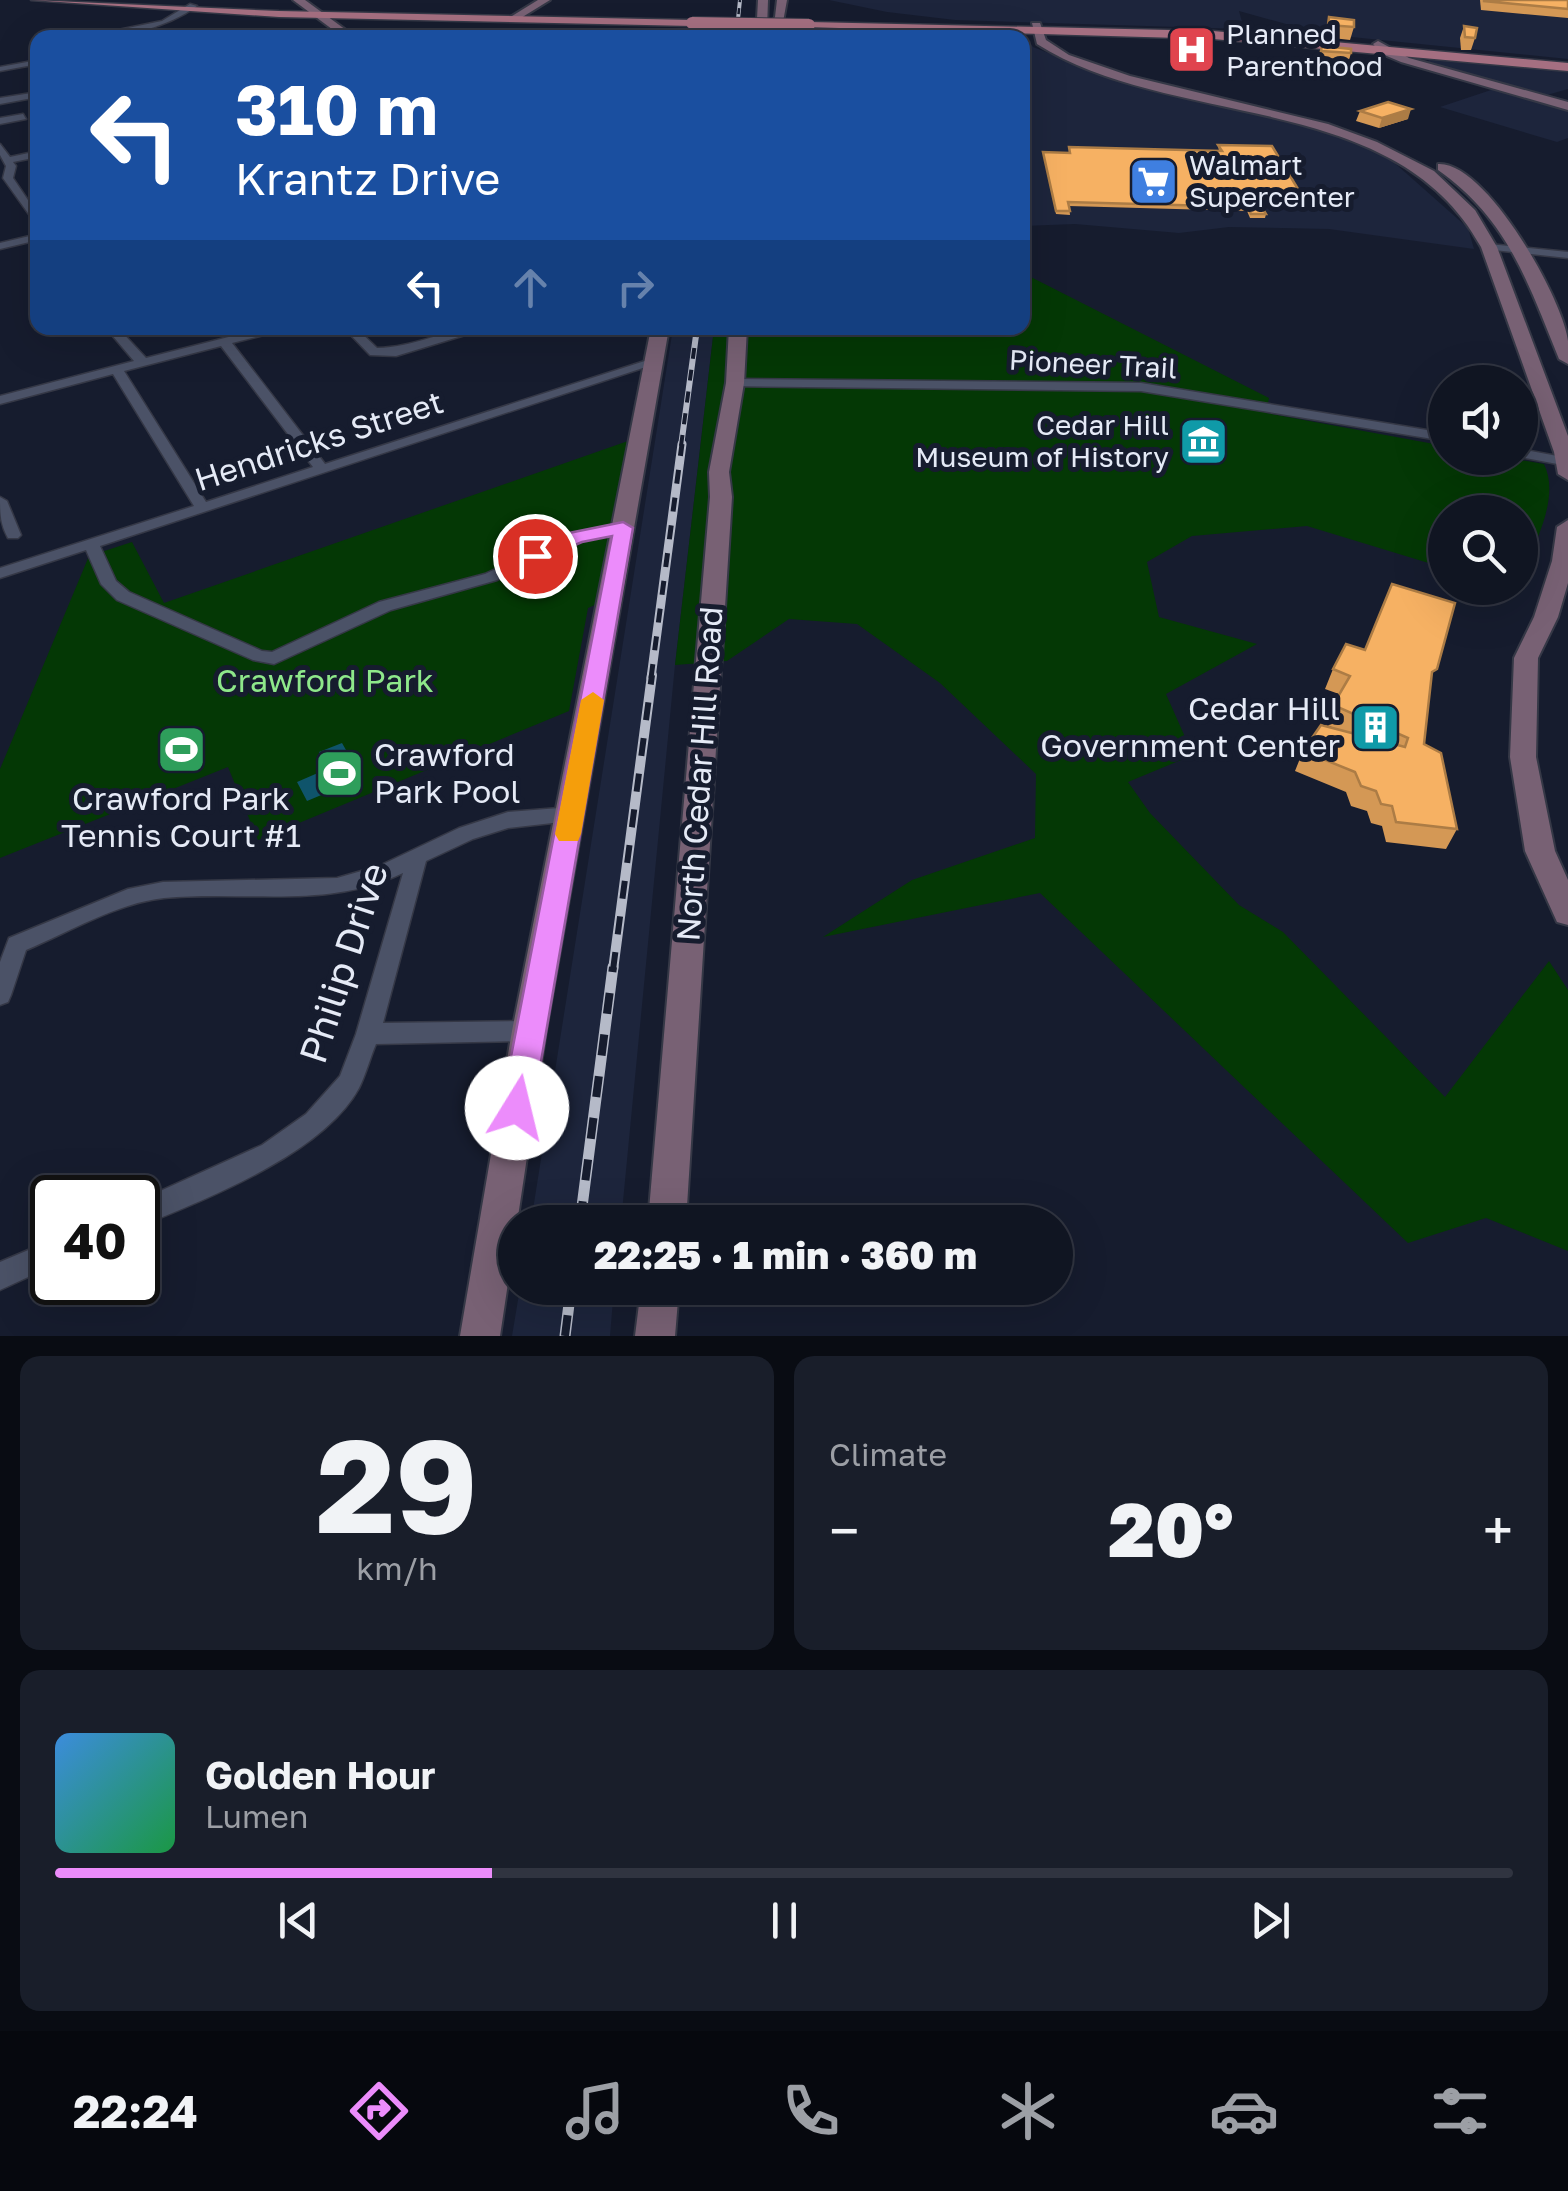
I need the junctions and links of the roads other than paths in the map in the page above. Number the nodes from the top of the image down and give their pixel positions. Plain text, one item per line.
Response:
1 (36, 0) edge
2 (91, 0) edge
3 (276, 0) edge
4 (284, 0) edge
5 (298, 0) edge
6 (532, 0) edge
7 (545, 0) edge
8 (763, 3) edge
9 (782, 3) edge
10 (238, 8) junction
11 (188, 9) junction
12 (315, 13) junction
13 (379, 16) junction
14 (509, 17) junction
15 (1043, 28) junction
16 (131, 30) edge
17 (340, 30) edge
18 (347, 30) edge
19 (762, 30) edge
20 (773, 30) edge
21 (1380, 46) junction
22 (1528, 61) junction
23 (30, 63) edge
24 (1568, 65) edge
25 (0, 69) edge
26 (30, 95) edge
27 (0, 101) edge
28 (1568, 106) edge
29 (23, 117) dead end
30 (0, 121) edge
31 (1374, 135) junction
32 (1356, 138) junction
33 (0, 147) edge
34 (30, 156) edge
35 (7, 160) junction
36 (1430, 174) junction
37 (1476, 191) junction
38 (30, 194) edge
39 (20, 196) junction
40 (30, 212) edge
41 (30, 239) edge
42 (0, 246) edge
43 (1489, 247) junction
44 (1518, 249) junction
45 (1568, 255) edge
46 (118, 335) edge
47 (250, 335) edge
48 (357, 335) edge
49 (457, 335) edge
50 (659, 335) edge
51 (737, 335) edge
52 (224, 342) junction
53 (1526, 347) junction
54 (1566, 355) edge
55 (656, 362) junction
56 (143, 363) junction
57 (117, 370) junction
58 (734, 383) junction
59 (0, 400) edge
60 (1428, 433) edge
61 (1538, 453) edge
62 (1567, 460) edge
63 (322, 469) junction
64 (0, 501) edge
65 (203, 508) junction
66 (1568, 527) edge
67 (623, 528) junction
68 (14, 535) dead end
69 (91, 544) junction
70 (0, 573) edge
71 (572, 815) junction
72 (418, 855) junction
73 (1568, 913) edge
74 (0, 995) edge
75 (530, 1031) junction
76 (368, 1034) junction
77 (160, 1204) edge
78 (668, 1205) edge
79 (30, 1263) edge
80 (0, 1276) edge
81 (658, 1305) edge
82 (480, 1336) edge
83 (655, 1336) edge

1 - 11 main road
2 - 11 main road
3 - 10 main road
4 - 12 street
5 - 12 street
6 - 14 street
7 - 14 street
8 - 9 street
8 - 19 street
9 - 20 street
10 - 11 main road
10 - 12 main road
11 - 12 main road
11 - 16 street
12 - 13 main road
12 - 14 main road
12 - 17 street
13 - 14 main road
13 - 18 main road
14 - 15 main road, bridge
15 - 21 main road
15 - 31 street
15 - 32 street
21 - 22 main road
21 - 22 main road
21 - 28 street
22 - 24 main road
22 - 24 main road
23 - 25 street
26 - 27 street
29 - 30 street
31 - 32 street
31 - 37 street
32 - 36 street
33 - 35 street
34 - 35 street
35 - 39 street
36 - 37 street
36 - 43 street
37 - 44 street
38 - 39 street
39 - 40 street
41 - 42 street
43 - 44 street
43 - 53 street
44 - 45 street
44 - 54 street
46 - 56 street
47 - 52 street
48 - 49 street
50 - 55 street
51 - 58 street, North Cedar Hill Road
52 - 56 street
52 - 63 street
53 - 54 street
53 - 62 street
55 - 63 street, Hendricks Street
55 - 67 street
56 - 57 street
57 - 59 street
57 - 65 street
58 - 60 street, Pioneer Trail
58 - 78 street, North Cedar Hill Road
61 - 62 street
63 - 65 street, Hendricks Street
64 - 68 street
65 - 69 street, Hendricks Street
66 - 73 street
67 - 69 street
67 - 71 street
69 - 70 street, Hendricks Street
71 - 72 street
71 - 75 street
72 - 74 street
72 - 76 street, Philip Drive
75 - 76 street
75 - 82 street
76 - 77 street, Philip Drive
79 - 80 street
81 - 83 street

